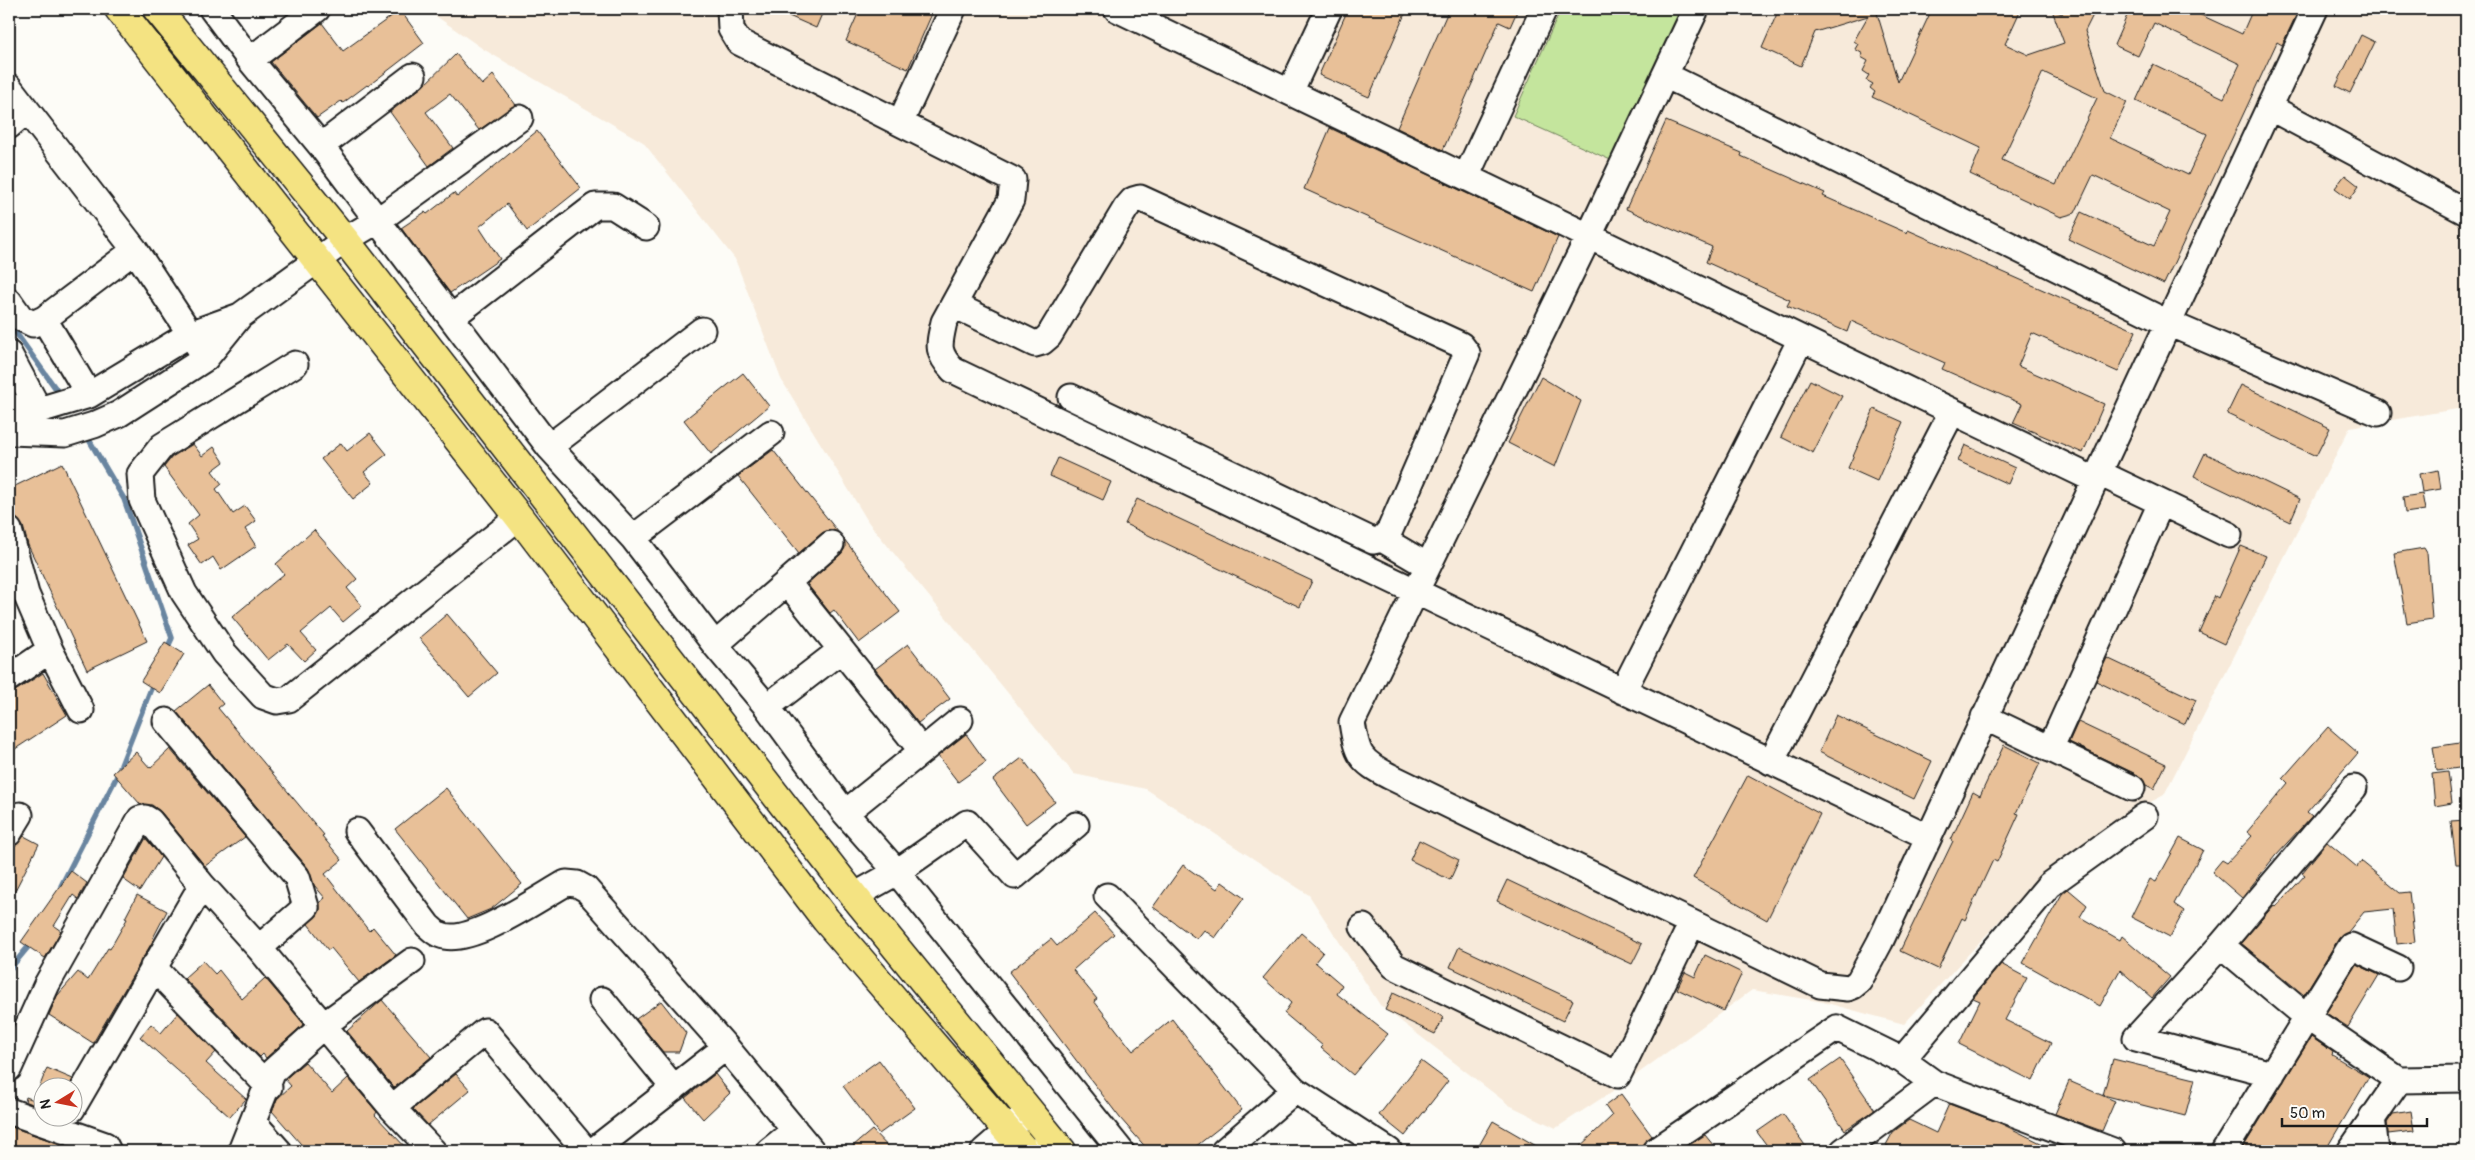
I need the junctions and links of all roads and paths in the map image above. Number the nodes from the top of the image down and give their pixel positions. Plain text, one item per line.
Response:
1 (119, 9) edge
2 (157, 9) edge
3 (212, 9) edge
4 (316, 9) edge
5 (730, 9) edge
6 (953, 9) edge
7 (1117, 9) edge
8 (1330, 9) edge
9 (1544, 9) edge
10 (1696, 9) edge
11 (2315, 9) edge
12 (250, 60) junction
13 (1665, 75) junction
14 (413, 76) dead end
15 (9, 88) edge
16 (1290, 92) junction
17 (2269, 107) junction
18 (18, 118) edge
19 (520, 118) dead end
20 (900, 123) junction
21 (321, 146) junction
22 (1466, 177) junction
23 (2466, 212) edge
24 (377, 221) junction
25 (646, 227) dead end
26 (1589, 236) junction
27 (345, 240) junction
28 (135, 250) junction
29 (318, 262) junction
30 (9, 301) edge
31 (954, 305) junction
32 (240, 316) junction
33 (452, 317) junction
34 (44, 319) junction
35 (2168, 323) junction
36 (702, 330) dead end
37 (190, 334) junction
38 (1801, 338) junction
39 (9, 354) edge
40 (206, 358) junction
41 (295, 364) dead end
42 (85, 397) junction
43 (1071, 398) dead end
44 (9, 407) edge
45 (47, 408) junction
46 (1952, 412) junction
47 (2378, 413) dead end
48 (9, 432) edge
49 (771, 433) dead end
50 (549, 447) junction
51 (2097, 477) junction
52 (2161, 503) junction
53 (519, 517) junction
54 (9, 530) edge
55 (2229, 535) dead end
56 (633, 538) junction
57 (1382, 539) junction
58 (831, 544) dead end
59 (1428, 566) junction
60 (787, 582) junction
61 (1416, 592) junction
62 (714, 644) junction
63 (50, 650) junction
64 (841, 650) junction
65 (9, 678) edge
66 (1623, 691) junction
67 (766, 707) junction
68 (81, 710) dead end
69 (1984, 717) junction
70 (960, 720) dead end
71 (166, 722) dead end
72 (2050, 749) junction
73 (922, 751) junction
74 (1771, 762) junction
75 (2132, 788) dead end
76 (2354, 788) dead end
77 (845, 813) junction
78 (2144, 816) dead end
79 (1076, 825) dead end
80 (357, 831) dead end
81 (1928, 837) junction
82 (897, 872) junction
83 (202, 885) junction
84 (854, 896) junction
85 (1107, 896) dead end
86 (1692, 923) junction
87 (1363, 927) dead end
88 (2221, 944) junction
89 (259, 948) junction
90 (412, 961) dead end
91 (153, 967) junction
92 (2398, 968) dead end
93 (602, 1000) dead end
94 (2307, 1017) junction
95 (325, 1024) junction
96 (726, 1047) junction
97 (1902, 1060) junction
98 (9, 1068) edge
99 (2272, 1074) junction
100 (2466, 1079) edge
101 (2399, 1080) junction
102 (1934, 1083) junction
103 (269, 1087) junction
104 (674, 1088) junction
105 (1295, 1090) junction
106 (82, 1092) edge
107 (392, 1108) junction
108 (9, 1111) edge
109 (1029, 1112) junction
110 (32, 1114) edge
111 (2372, 1117) junction
112 (253, 1122) junction
113 (80, 1128) edge
114 (795, 1130) junction
115 (1016, 1142) edge
116 (1051, 1147) edge
117 (1856, 1148) edge
118 (108, 1151) edge
119 (241, 1151) edge
120 (280, 1151) edge
121 (433, 1151) edge
122 (586, 1151) edge
123 (594, 1151) edge
124 (769, 1151) edge
125 (812, 1151) edge
126 (984, 1151) edge
127 (1122, 1151) edge
128 (1224, 1151) edge
129 (1389, 1151) edge
130 (1655, 1151) edge
131 (2114, 1151) edge
132 (2224, 1151) edge
133 (2350, 1151) edge
134 (2376, 1151) edge

1 - 29 main road
2 - 27 main road
3 - 12 street
4 - 12 street
5 - 20 street
6 - 20 street
7 - 16 street
8 - 16 street
9 - 22 street
10 - 13 street
11 - 17 street
12 - 21 street
13 - 26 street
13 - 35 street
14 - 21 street
15 - 18 street
16 - 22 street
17 - 23 street
17 - 35 street
18 - 28 street
19 - 24 street
20 - 31 street
21 - 24 street
22 - 26 street
24 - 27 street
24 - 33 street
25 - 33 street
26 - 38 street
26 - 59 street
27 - 29 street
27 - 84 main road
28 - 34 street
28 - 37 street
29 - 32 street
29 - 53 main road
30 - 34 street
31 - 57 street
31 - 61 street
32 - 37 street
32 - 40 street
33 - 50 street
34 - 42 street
35 - 47 street
35 - 51 street
36 - 50 street
37 - 40 street
37 - 42 street
38 - 46 street
38 - 66 street
39 - 45 street
40 - 48 street
41 - 53 street
42 - 45 street
43 - 57 street
44 - 45 street
46 - 51 street
46 - 74 street
49 - 56 street
50 - 56 street
51 - 52 street
51 - 69 street
52 - 55 street
52 - 72 street
53 - 115 main road
54 - 63 street
56 - 62 street
57 - 59 street
58 - 60 street
59 - 61 street
60 - 62 street
60 - 64 street
61 - 66 street
61 - 86 street
62 - 67 street
63 - 65 street
63 - 68 street
64 - 67 street
64 - 73 street
66 - 74 street
67 - 77 street
69 - 72 street
69 - 81 street
70 - 73 street
71 - 89 street
72 - 75 street
73 - 77 street
74 - 81 street
76 - 88 street
77 - 82 street
78 - 97 street
79 - 82 street
80 - 96 street
81 - 86 street
82 - 84 street
82 - 127 street
83 - 89 street
83 - 91 street
83 - 98 street
84 - 109 main road
85 - 105 street
86 - 87 street
88 - 94 street
88 - 99 street
89 - 95 street
90 - 95 street
91 - 103 street
91 - 106 street
92 - 94 street
93 - 104 street
94 - 99 street
94 - 101 street
95 - 103 street
95 - 107 street
96 - 104 street
96 - 114 street
97 - 102 street
97 - 130 street
99 - 132 street
100 - 101 street
101 - 111 street
102 - 117 street
102 - 131 street
103 - 112 street
104 - 123 street
105 - 128 street
105 - 129 street
107 - 121 street
107 - 122 street
108 - 110 street
109 - 115 street
109 - 116 main road
111 - 133 street
111 - 134 street
112 - 119 street
112 - 120 street
113 - 118 street
114 - 124 street
114 - 125 street
115 - 126 street

